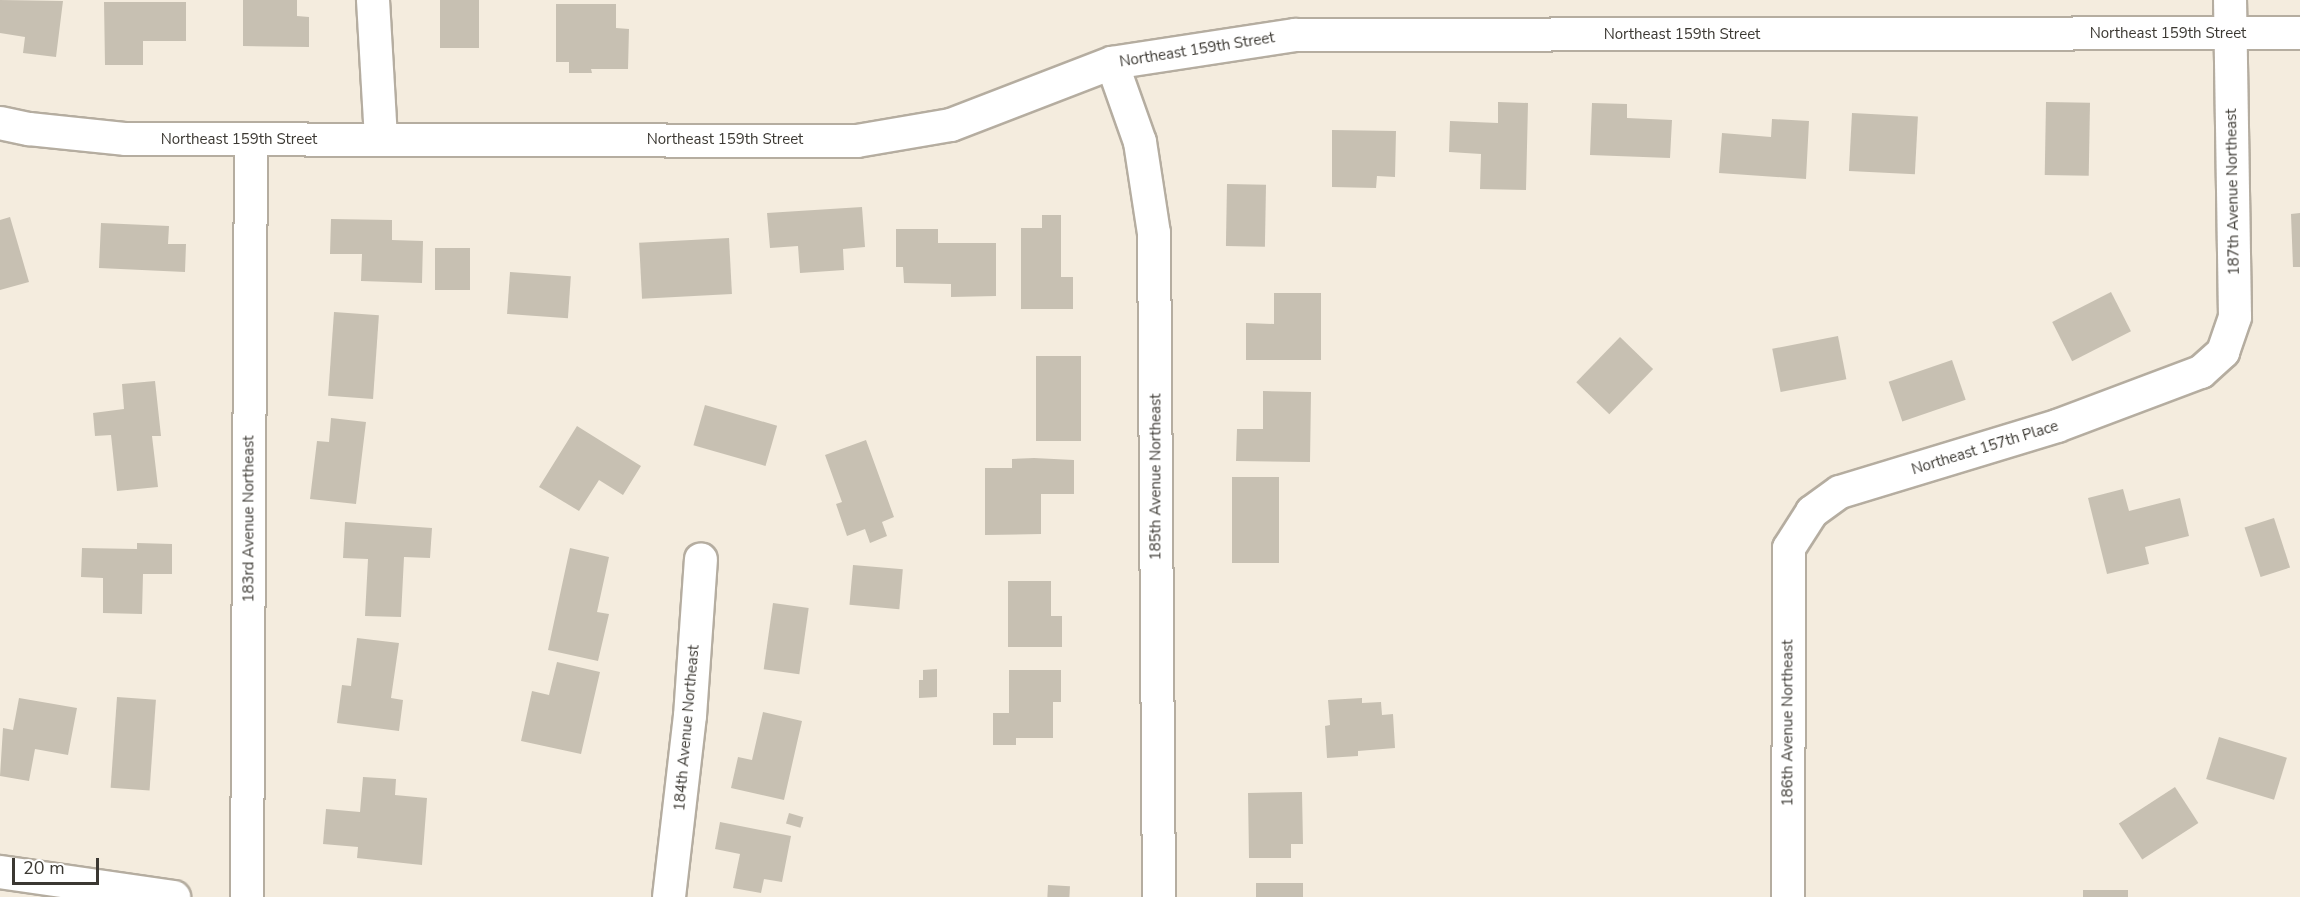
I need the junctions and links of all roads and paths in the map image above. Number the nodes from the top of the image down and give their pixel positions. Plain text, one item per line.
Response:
1 (373, 0) edge
2 (2230, 0) edge
3 (2300, 33) edge
4 (2230, 34) junction
5 (1112, 63) junction
6 (0, 123) edge
7 (381, 138) junction
8 (251, 141) junction
9 (2201, 372) joint
10 (1789, 548) joint
11 (701, 559) dead end
12 (7, 881) edge
13 (174, 897) edge
14 (247, 897) edge
15 (669, 897) edge
16 (1159, 897) edge
17 (1788, 897) edge

1 - 7 street
2 - 4 street, 187th Avenue Northeast
3 - 4 street, Northeast 159th Street
4 - 5 street, Northeast 159th Street
4 - 9 street, 187th Avenue Northeast
5 - 7 street, Northeast 159th Street
5 - 16 street, 185th Avenue Northeast
6 - 8 street, Northeast 159th Street
7 - 8 street, Northeast 159th Street
8 - 14 street, 183rd Avenue Northeast
9 - 10 street, Northeast 157th Place
10 - 17 street, 186th Avenue Northeast
11 - 15 street, 184th Avenue Northeast
12 - 13 street

